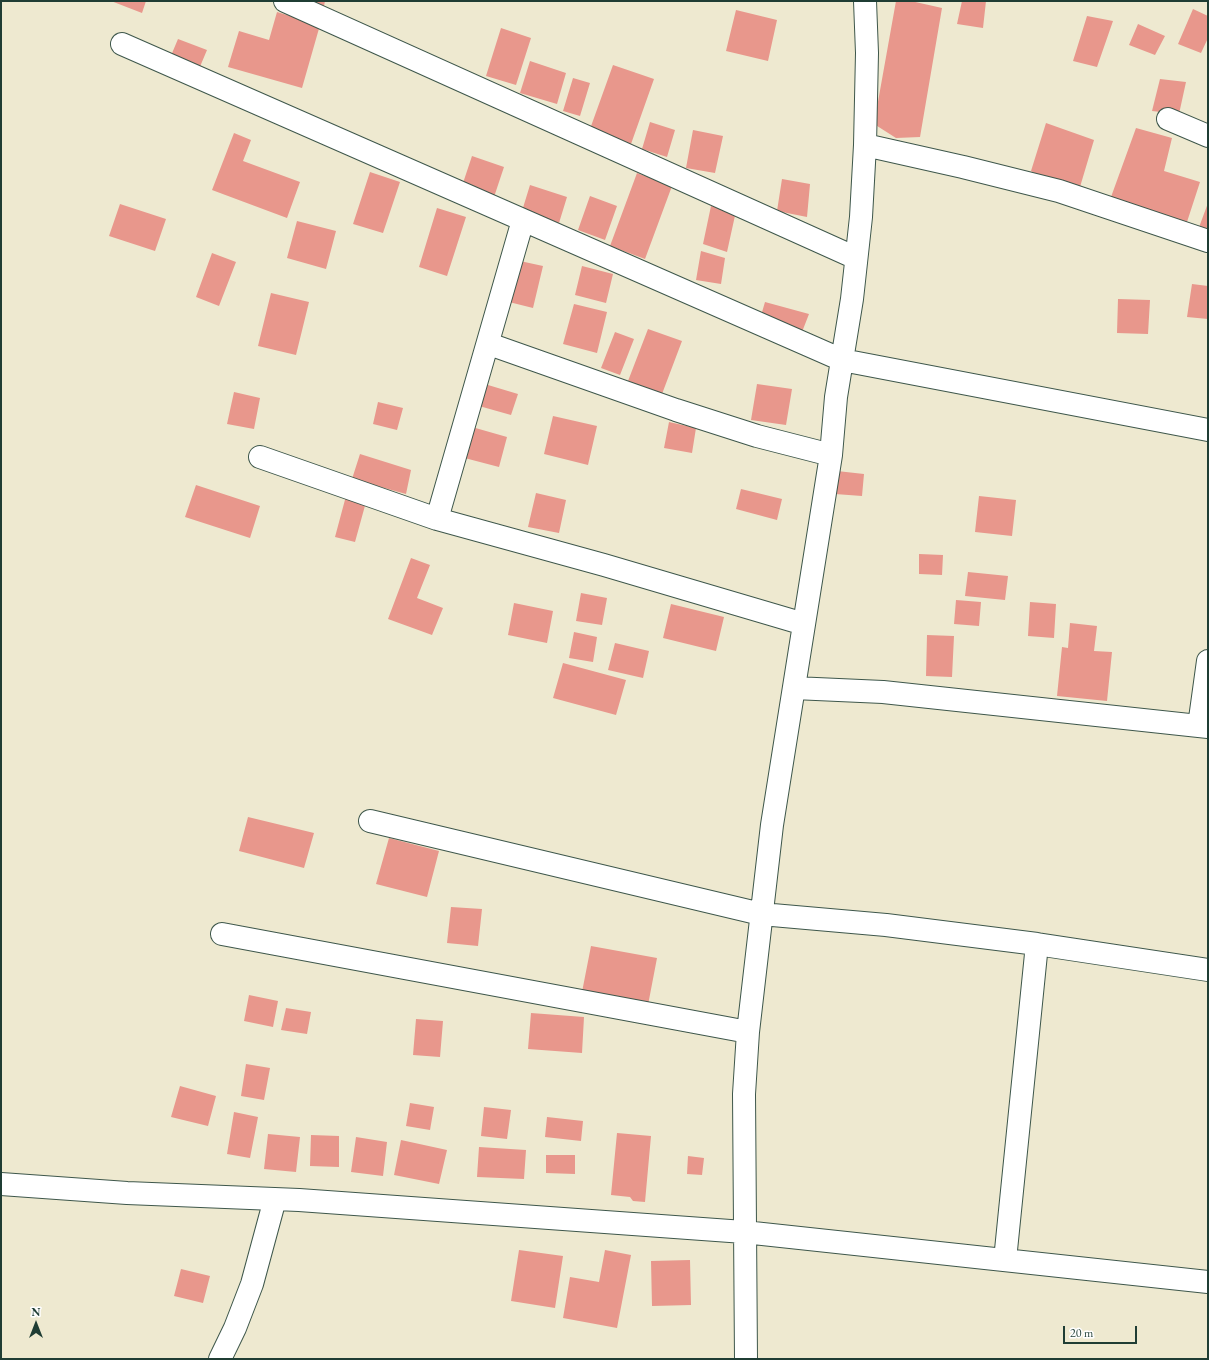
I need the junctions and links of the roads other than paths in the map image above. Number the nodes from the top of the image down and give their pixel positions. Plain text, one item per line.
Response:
1 (285, 1) edge
2 (865, 1) edge
3 (122, 44) dead end
4 (1168, 119) dead end
5 (1208, 136) edge
6 (865, 146) junction
7 (523, 220) junction
8 (1208, 241) edge
9 (856, 258) junction
10 (489, 344) junction
11 (842, 360) junction
12 (1208, 430) edge
13 (831, 455) junction
14 (260, 457) dead end
15 (437, 519) junction
16 (804, 624) junction
17 (1208, 661) edge
18 (794, 688) junction
19 (1204, 727) edge
20 (370, 821) dead end
21 (761, 914) junction
22 (222, 934) dead end
23 (1036, 944) junction
24 (1208, 970) edge
25 (748, 1032) junction
26 (1, 1184) edge
27 (275, 1199) junction
28 (744, 1232) junction
29 (1005, 1260) junction
30 (1208, 1282) edge
31 (220, 1359) edge
32 (746, 1359) edge

1 - 9 street
2 - 6 street
3 - 7 street
4 - 5 street
6 - 8 street
6 - 9 street
7 - 10 street
7 - 11 street
9 - 11 street
10 - 13 street
10 - 15 street
11 - 12 street
11 - 13 street
13 - 16 street
14 - 15 street
15 - 16 street
16 - 18 street
17 - 19 street
18 - 19 street
18 - 21 street
20 - 21 street
21 - 23 street
21 - 25 street
22 - 25 street
23 - 24 street
23 - 29 street
25 - 28 street
26 - 27 street
27 - 28 street
27 - 31 street
28 - 29 street
28 - 32 street
29 - 30 street

